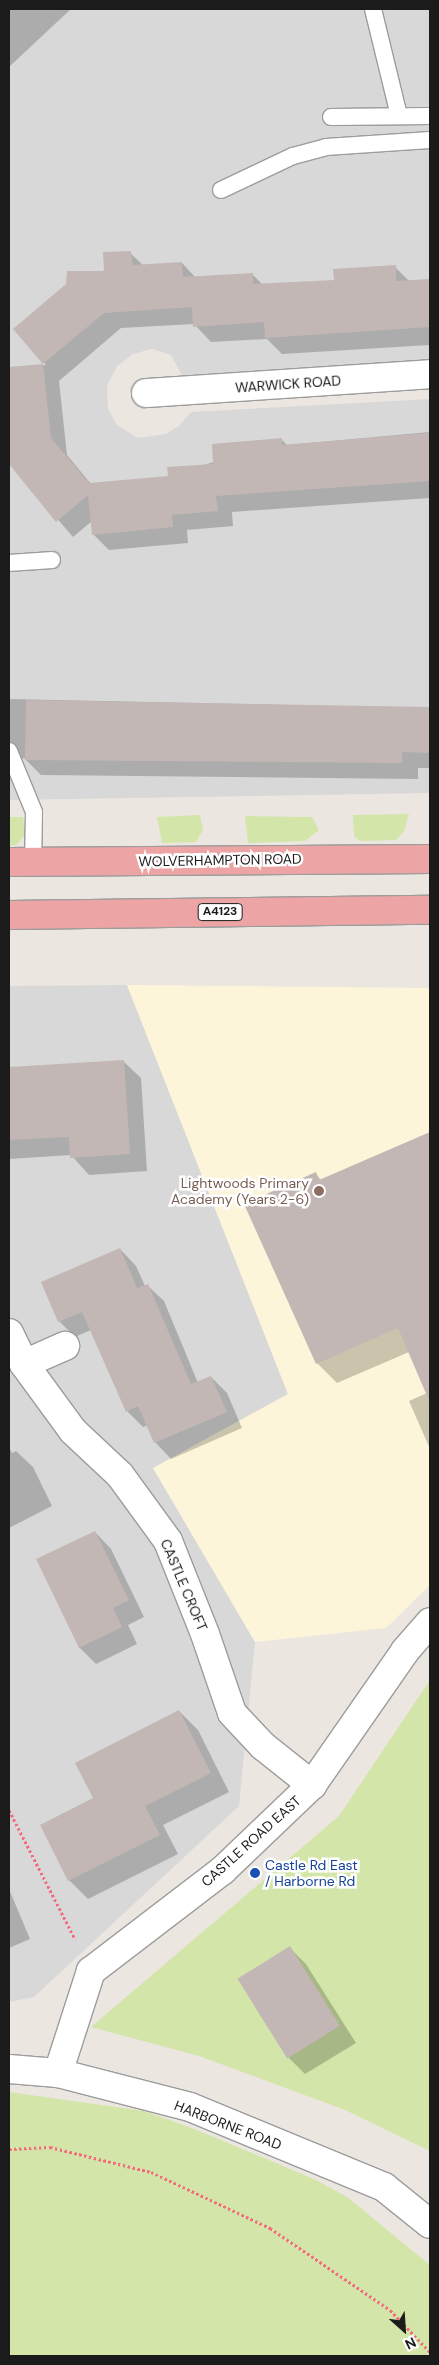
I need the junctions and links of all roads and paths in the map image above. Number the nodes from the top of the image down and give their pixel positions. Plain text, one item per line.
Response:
1 (373, 9) edge
2 (399, 116) junction
3 (430, 116) edge
4 (331, 117) dead end
5 (430, 140) edge
6 (221, 190) dead end
7 (430, 374) edge
8 (146, 393) dead end
9 (52, 560) dead end
10 (9, 563) edge
11 (9, 751) edge
12 (430, 859) edge
13 (21, 862) edge
14 (430, 910) edge
15 (9, 915) edge
16 (9, 1333) edge
17 (65, 1346) dead end
18 (24, 1364) junction
19 (430, 1622) edge
20 (312, 1785) junction
21 (9, 1810) edge
22 (91, 1971) junction
23 (9, 2070) edge
24 (58, 2073) junction
25 (9, 2149) edge
26 (430, 2224) edge
27 (430, 2352) edge

1 - 2 lane
2 - 3 lane
2 - 4 lane
5 - 6 lane
7 - 8 street, WARWICK ROAD
9 - 10 lane
11 - 13 lane
12 - 13 highway, WOLVERHAMPTON ROAD
14 - 15 highway, A4123
16 - 18 street, CASTLE CROFT
17 - 18 street
18 - 20 street, CASTLE CROFT
19 - 20 street, CASTLE ROAD EAST
20 - 22 street, CASTLE ROAD EAST
21 - 22 path
22 - 24 street
23 - 24 street, HARBORNE ROAD
24 - 26 street, HARBORNE ROAD
25 - 27 path

